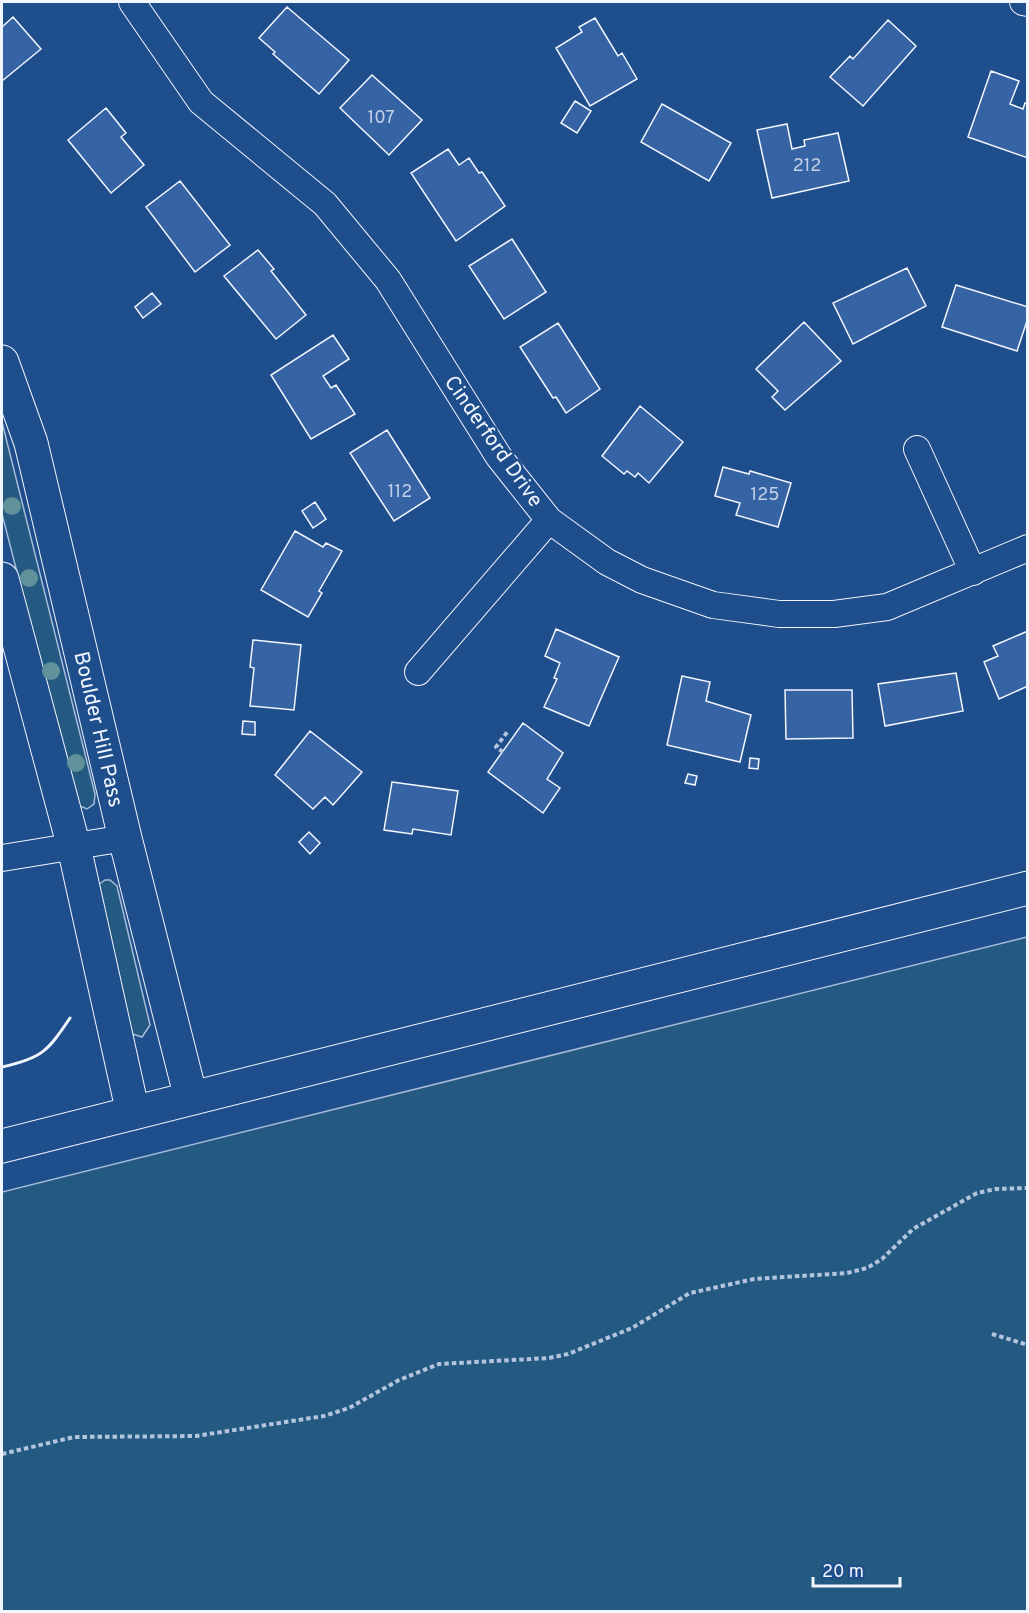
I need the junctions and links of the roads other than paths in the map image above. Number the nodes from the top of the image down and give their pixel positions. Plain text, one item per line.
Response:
1 (132, 2) edge
2 (1023, 2) edge
3 (1028, 3) edge
4 (2, 362) edge
5 (917, 449) dead end
6 (549, 520) junction
7 (1028, 548) edge
8 (973, 572) junction
9 (2, 579) edge
10 (418, 672) dead end
11 (125, 838) junction
12 (74, 847) junction
13 (2, 858) edge
14 (1028, 888) edge
15 (191, 1098) junction
16 (133, 1113) junction
17 (2, 1146) edge

1 - 6 street, Cinderford Drive
2 - 3 street
4 - 11 street, Boulder Hill Pass
5 - 8 street
6 - 8 street, Cinderford Drive
6 - 10 street
7 - 8 street, Cinderford Drive
9 - 12 street
11 - 12 street
11 - 15 street, Boulder Hill Pass
12 - 13 street
12 - 16 street
14 - 15 street
15 - 16 street
16 - 17 street

